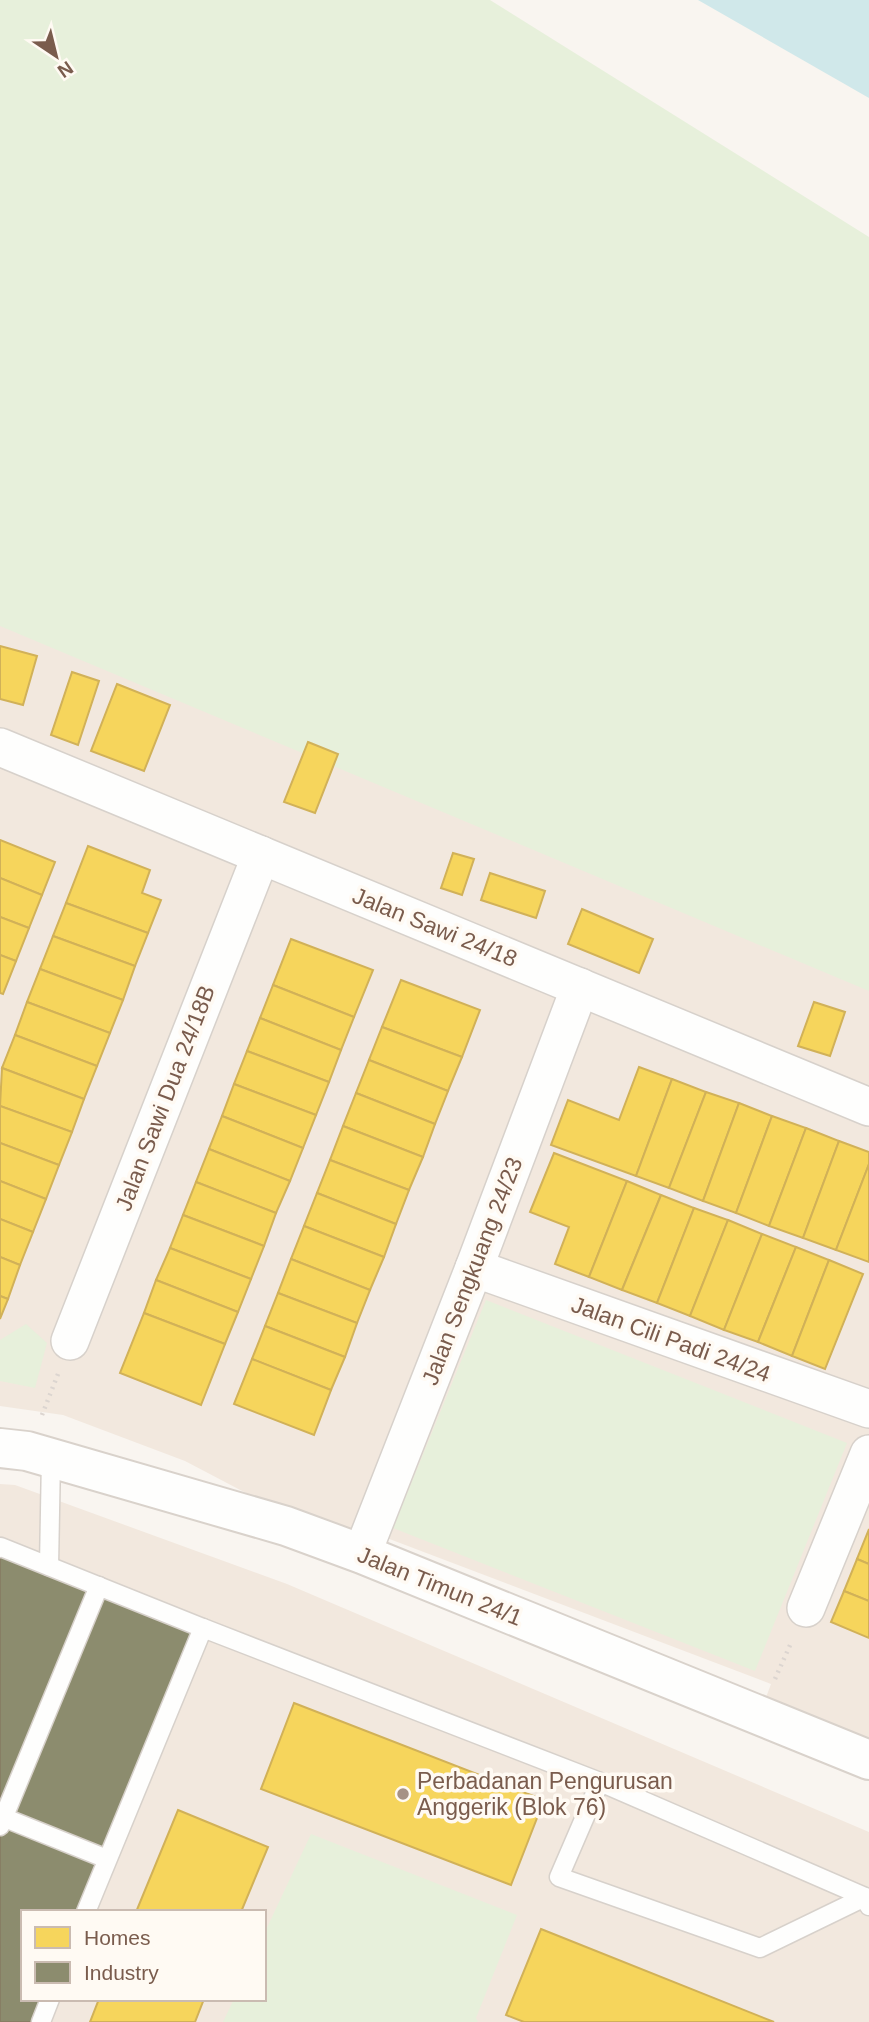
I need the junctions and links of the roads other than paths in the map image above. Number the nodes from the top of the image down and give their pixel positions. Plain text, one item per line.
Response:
1 (0, 747) edge
2 (261, 855) junction
3 (579, 987) junction
4 (869, 1107) edge
5 (474, 1268) junction
6 (70, 1341) road end
7 (869, 1409) edge
8 (26, 1452) edge
9 (869, 1454) edge
10 (0, 1548) edge
11 (362, 1554) junction
12 (49, 1566) junction
13 (99, 1586) junction
14 (806, 1608) road end
15 (203, 1628) junction
16 (869, 1760) edge
17 (600, 1782) junction
18 (1, 1820) edge
19 (107, 1859) junction
20 (867, 1902) edge
21 (87, 1910) edge
22 (49, 2001) edge
23 (40, 2022) edge

1 - 2 street, Jalan Sawi 24/18
2 - 3 street, Jalan Sawi 24/18
2 - 6 street, Jalan Sawi Dua 24/18B
3 - 4 street, Jalan Sawi 24/18
3 - 5 street, Jalan Sengkuang 24/23
5 - 7 street, Jalan Cili Padi 24/24
5 - 11 street, Jalan Sengkuang 24/23
8 - 11 street, Jalan Timun 24/1
8 - 12 lane
9 - 14 street
10 - 12 lane
11 - 16 street, Jalan Timun 24/1
12 - 13 lane
13 - 15 lane
13 - 18 lane
15 - 17 lane
15 - 19 lane
17 - 20 lane
17 - 20 lane
18 - 19 lane
19 - 21 lane
22 - 23 lane

